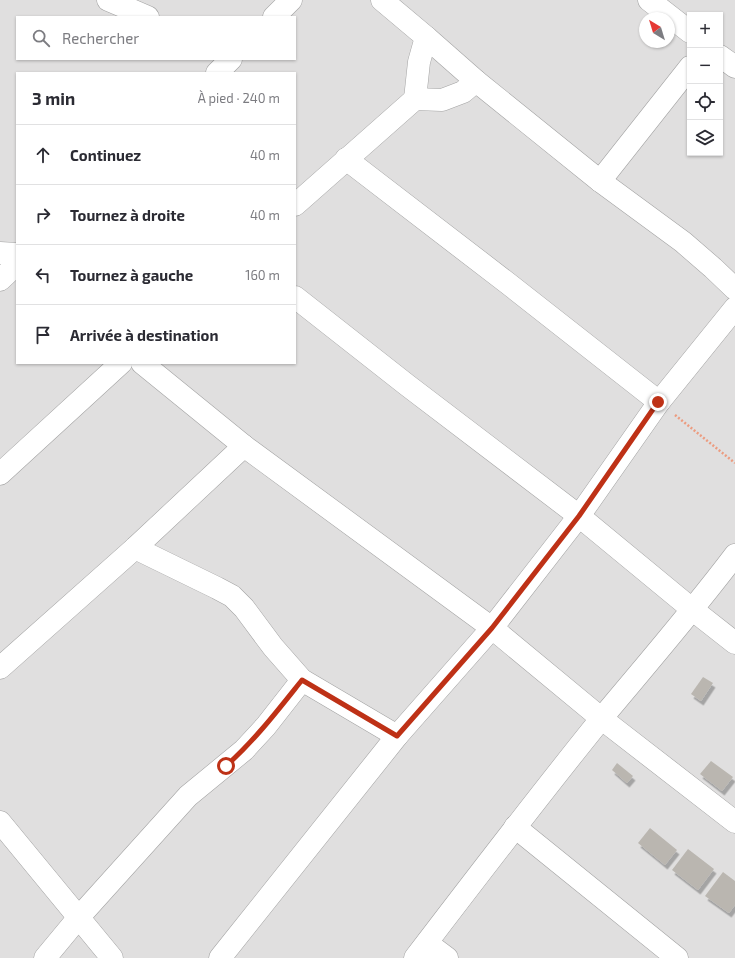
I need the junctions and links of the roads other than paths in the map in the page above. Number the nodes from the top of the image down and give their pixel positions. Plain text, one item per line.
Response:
1 (108, 0) edge
2 (291, 0) edge
3 (382, 0) edge
4 (649, 0) edge
5 (146, 16) edge
6 (275, 16) edge
7 (687, 30) edge
8 (426, 37) junction
9 (723, 58) edge
10 (230, 60) edge
11 (735, 68) edge
12 (687, 71) edge
13 (218, 72) edge
14 (476, 81) junction
15 (415, 99) junction
16 (346, 159) junction
17 (600, 181) junction
18 (296, 204) edge
19 (0, 253) edge
20 (16, 254) edge
21 (16, 265) edge
22 (0, 280) edge
23 (735, 289) edge
24 (296, 298) edge
25 (735, 308) edge
26 (120, 364) edge
27 (143, 364) edge
28 (658, 402) junction
29 (244, 446) junction
30 (0, 474) edge
31 (579, 516) junction
32 (135, 548) junction
33 (735, 555) edge
34 (693, 610) junction
35 (492, 628) junction
36 (735, 643) edge
37 (0, 668) edge
38 (302, 680) junction
39 (602, 719) junction
40 (397, 736) junction
41 (0, 822) edge
42 (735, 822) edge
43 (515, 827) junction
44 (79, 917) junction
45 (421, 950) edge
46 (45, 958) edge
47 (112, 958) edge
48 (220, 958) edge
49 (446, 958) edge
50 (677, 958) edge

1 - 5 street
2 - 6 street
3 - 8 street
4 - 7 street
8 - 14 street
8 - 15 street
9 - 11 street
10 - 13 street
12 - 17 street
14 - 15 street
14 - 17 street
15 - 16 street
16 - 18 street
16 - 28 street
17 - 23 street
19 - 20 street
21 - 22 street
24 - 31 street
25 - 28 street
26 - 30 street
27 - 29 street
28 - 31 street
29 - 32 street
29 - 35 street
31 - 34 street
31 - 35 street
32 - 37 street
32 - 38 street
33 - 34 street
34 - 36 street
34 - 39 street
35 - 39 street
35 - 40 street
38 - 40 street
38 - 44 street
39 - 42 street
39 - 43 street
40 - 48 street
41 - 44 street
43 - 45 street
43 - 50 street
44 - 46 street
44 - 47 street
45 - 49 street

